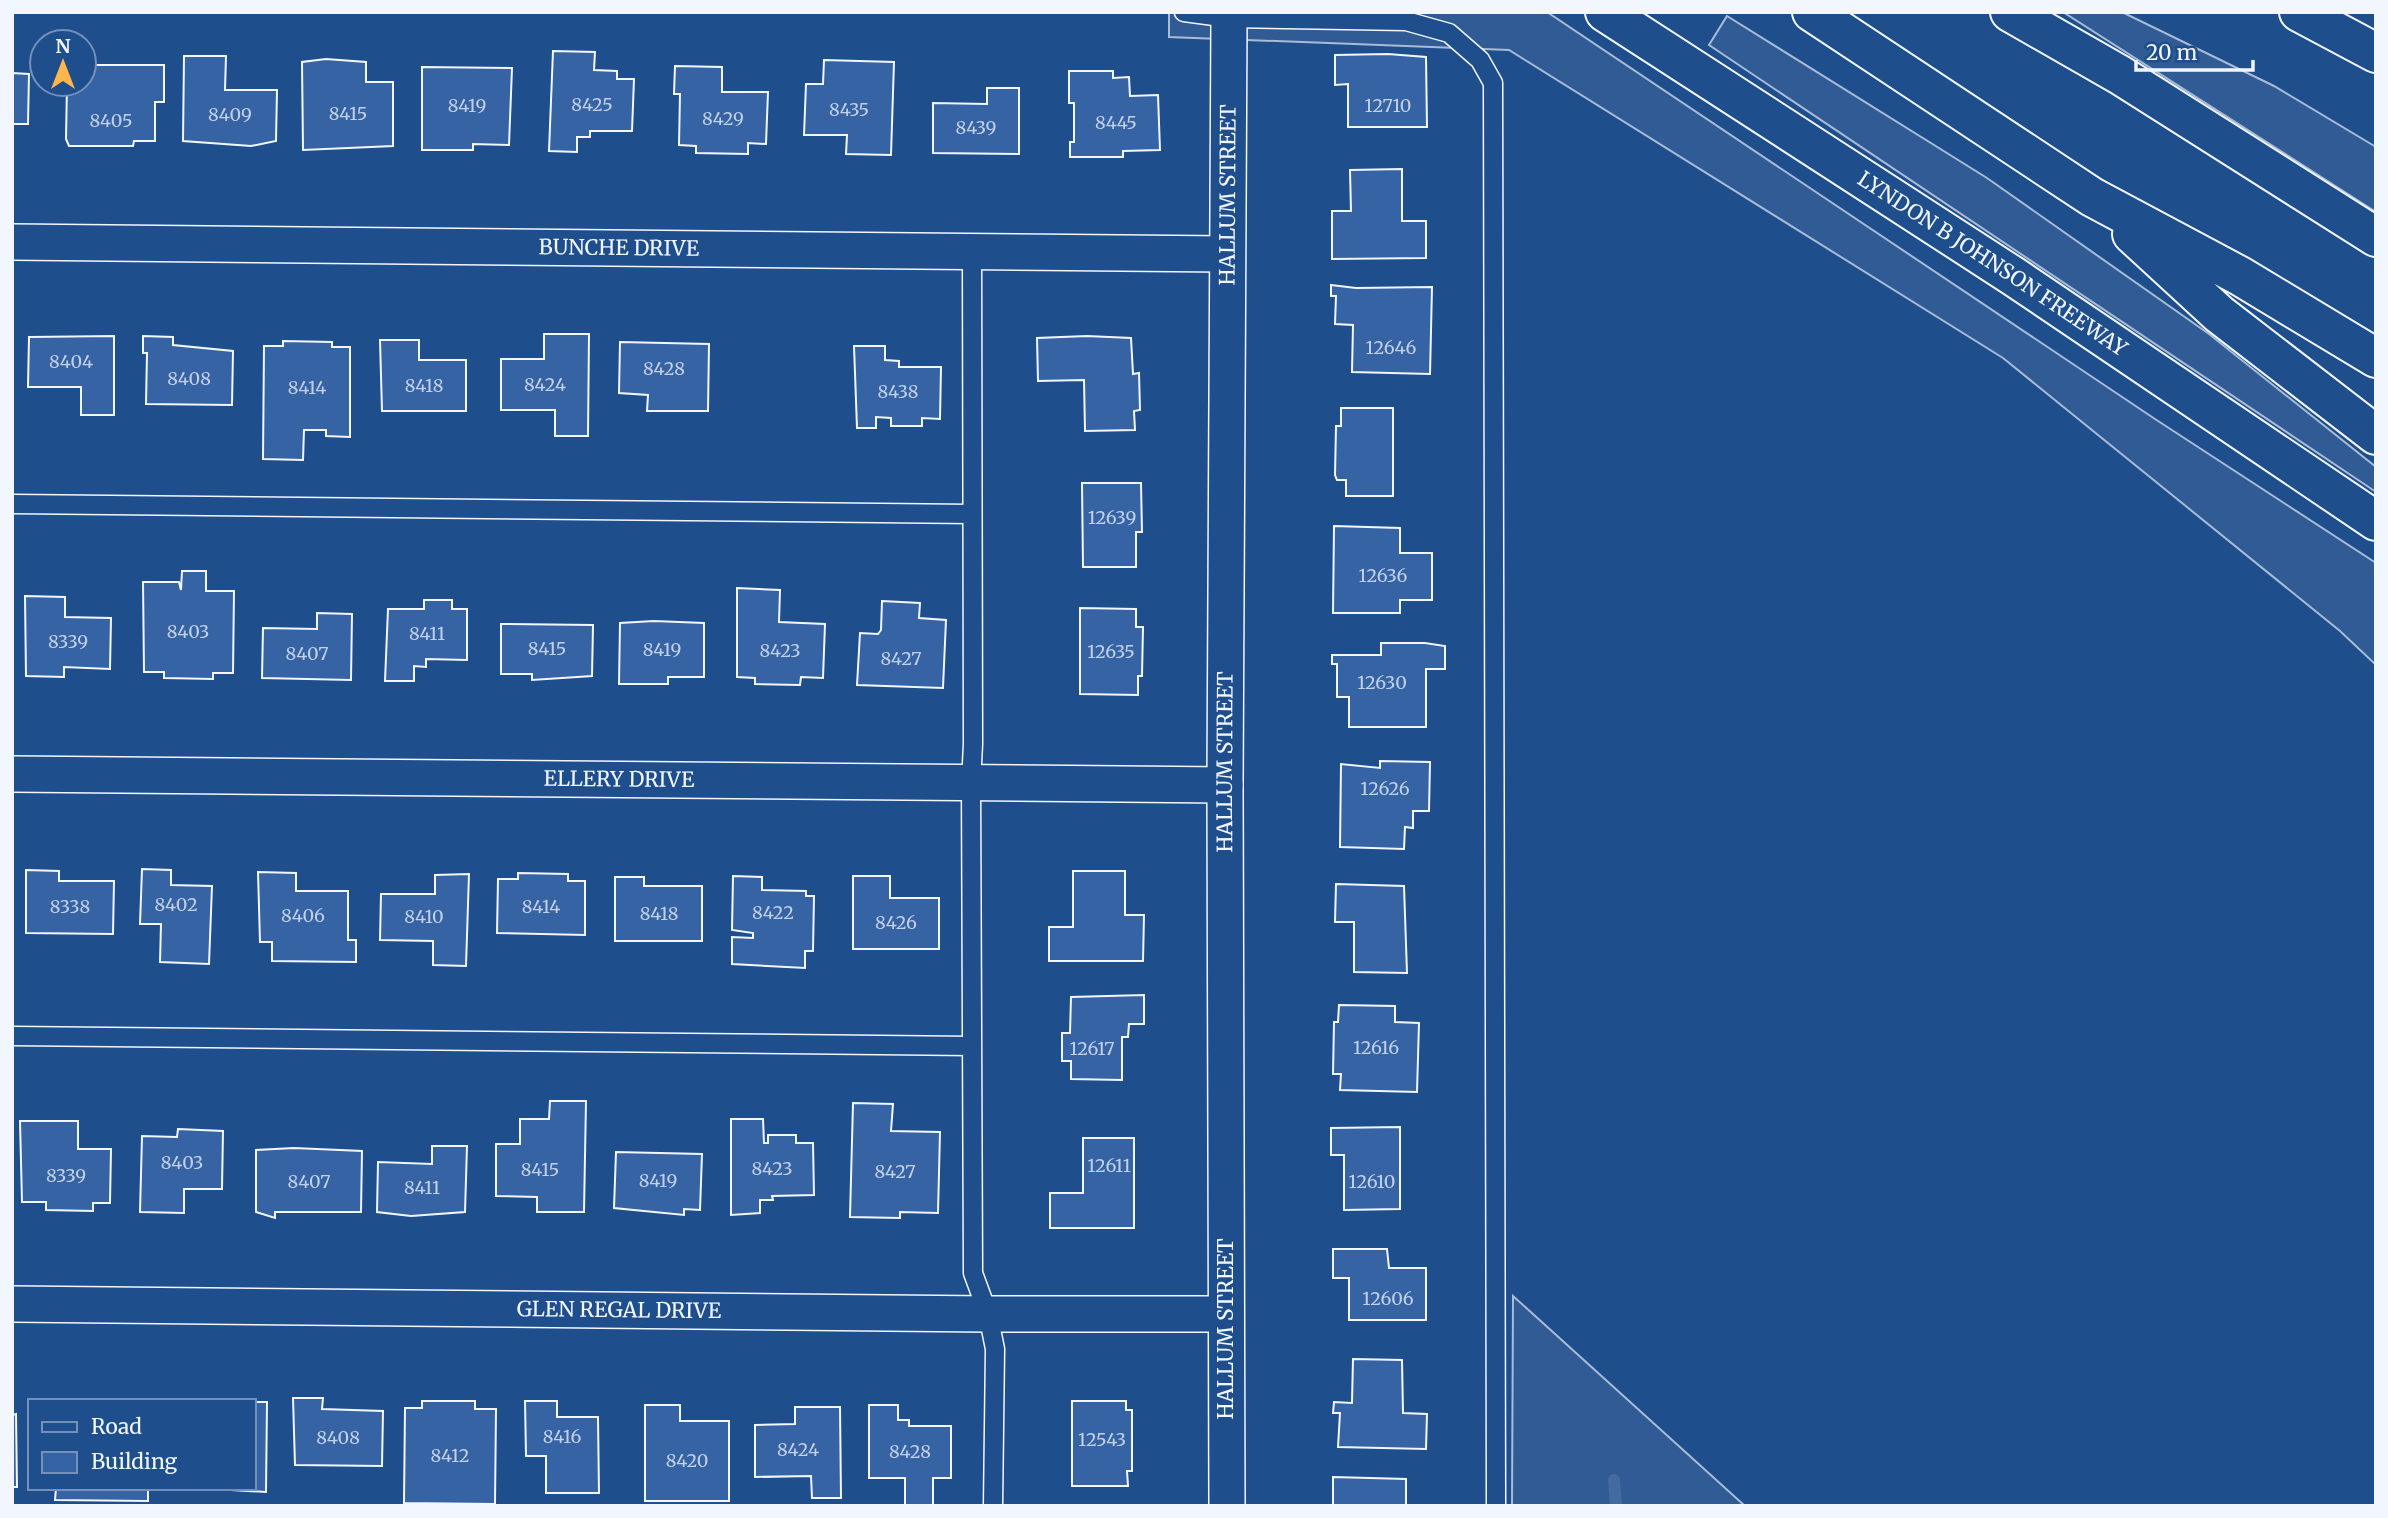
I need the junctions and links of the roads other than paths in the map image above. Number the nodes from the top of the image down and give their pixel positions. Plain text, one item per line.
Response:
1 (1184, 12) edge
2 (1605, 12) edge
3 (1812, 12) edge
4 (2010, 12) edge
5 (2299, 12) edge
6 (1229, 18) junction
7 (2376, 53) edge
8 (2092, 197) junction
9 (2376, 237) edge
10 (12, 242) edge
11 (972, 250) junction
12 (1226, 254) junction
13 (2376, 358) edge
14 (2376, 435) edge
15 (12, 504) edge
16 (972, 514) junction
17 (2376, 521) edge
18 (12, 774) edge
19 (971, 783) junction
20 (1225, 785) junction
21 (12, 1037) edge
22 (972, 1046) junction
23 (12, 1304) edge
24 (988, 1314) junction
25 (1226, 1314) junction
26 (993, 1506) edge
27 (1227, 1506) edge
28 (1496, 1506) edge

1 - 6 lane
2 - 17 main road, LYNDON B JOHNSON FREEWAY
3 - 8 main road
4 - 9 main road
5 - 7 main road
6 - 12 street, HALLUM STREET
6 - 28 lane
8 - 13 main road
8 - 14 main road
10 - 11 street, BUNCHE DRIVE
11 - 12 street, BUNCHE DRIVE
11 - 16 lane
12 - 20 street, HALLUM STREET
15 - 16 lane
16 - 19 lane
18 - 19 street, ELLERY DRIVE
19 - 20 street, ELLERY DRIVE
19 - 22 lane
20 - 25 street, HALLUM STREET
21 - 22 lane
22 - 24 lane
23 - 24 street, GLEN REGAL DRIVE
24 - 25 street, GLEN REGAL DRIVE
24 - 26 lane
25 - 27 street, HALLUM STREET

